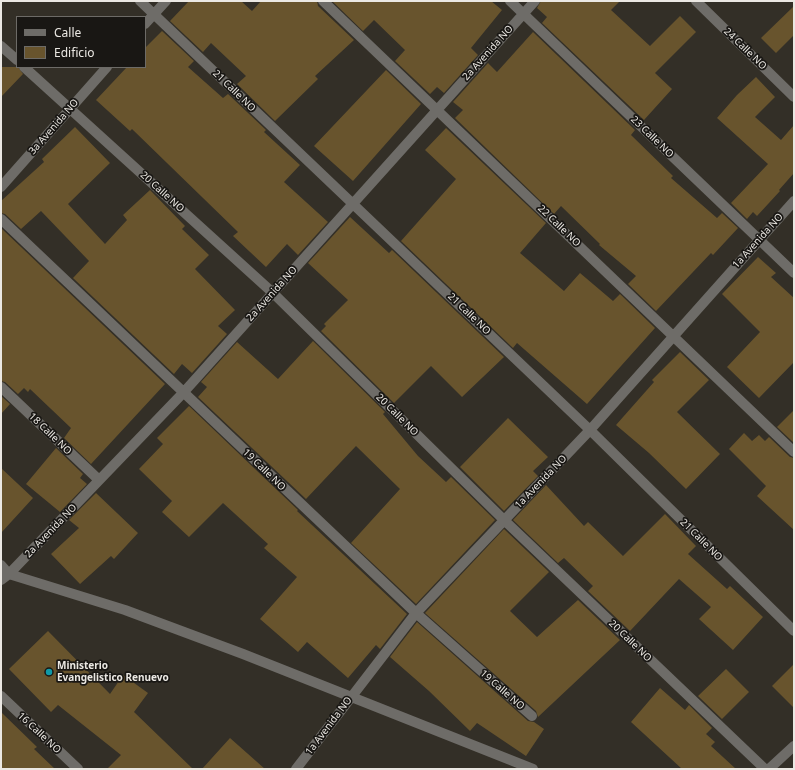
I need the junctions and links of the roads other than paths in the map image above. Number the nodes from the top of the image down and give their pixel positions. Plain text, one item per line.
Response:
1 (140, 1) edge
2 (166, 1) edge
3 (322, 1) edge
4 (510, 1) edge
5 (535, 1) edge
6 (696, 1) edge
7 (523, 14) junction
8 (154, 15) junction
9 (146, 23) edge
10 (1, 46) edge
11 (16, 59) edge
12 (25, 68) edge
13 (106, 68) edge
14 (794, 97) edge
15 (71, 108) junction
16 (437, 110) junction
17 (1, 187) edge
18 (794, 201) edge
19 (353, 204) junction
20 (1, 219) edge
21 (760, 240) junction
22 (794, 273) edge
23 (273, 293) junction
24 (674, 336) junction
25 (1, 387) edge
26 (183, 393) junction
27 (590, 430) junction
28 (794, 452) edge
29 (99, 480) junction
30 (504, 520) junction
31 (1, 565) edge
32 (9, 574) junction
33 (1, 580) edge
34 (416, 613) junction
35 (794, 632) edge
36 (1, 696) edge
37 (351, 697) junction
38 (532, 716) dead end
39 (794, 746) edge
40 (78, 769) edge
41 (296, 769) edge
42 (533, 769) edge
43 (765, 769) edge
44 (769, 769) edge

1 - 8 street, 21 Calle NO
2 - 8 street
3 - 16 street, 22 Calle NO
4 - 7 street, 23 Calle NO
5 - 7 street, 2a Avenida NO
6 - 14 street, 24 Calle NO
7 - 16 street, 2a Avenida NO
7 - 21 street, 23 Calle NO
8 - 9 street
8 - 19 street, 21 Calle NO
10 - 11 street
12 - 15 street, 20 Calle NO
13 - 15 street, 3a Avenida NO
15 - 17 street, 3a Avenida NO
15 - 23 street, 20 Calle NO
16 - 19 street, 2a Avenida NO
16 - 24 street, 22 Calle NO
18 - 21 street, 1a Avenida NO
19 - 23 street, 2a Avenida NO
19 - 27 street, 21 Calle NO
20 - 26 street, 19 Calle NO
21 - 22 street, 23 Calle NO
21 - 24 street, 1a Avenida NO
23 - 26 street, 2a Avenida NO
23 - 30 street, 20 Calle NO
24 - 27 street, 1a Avenida NO
24 - 28 street, 22 Calle NO
25 - 29 street, 18 Calle NO
26 - 29 street, 2a Avenida NO
26 - 34 street, 19 Calle NO
27 - 30 street, 1a Avenida NO
27 - 35 street, 21 Calle NO
29 - 32 street, 2a Avenida NO
30 - 34 street, 1a Avenida NO
30 - 43 street, 20 Calle NO
31 - 32 street
32 - 33 street, 2a Avenida NO
32 - 37 street
34 - 37 street, 1a Avenida NO
34 - 38 street, 19 Calle NO
36 - 40 street, 16 Calle NO
37 - 41 street, 1a Avenida NO
37 - 42 street
39 - 44 street

